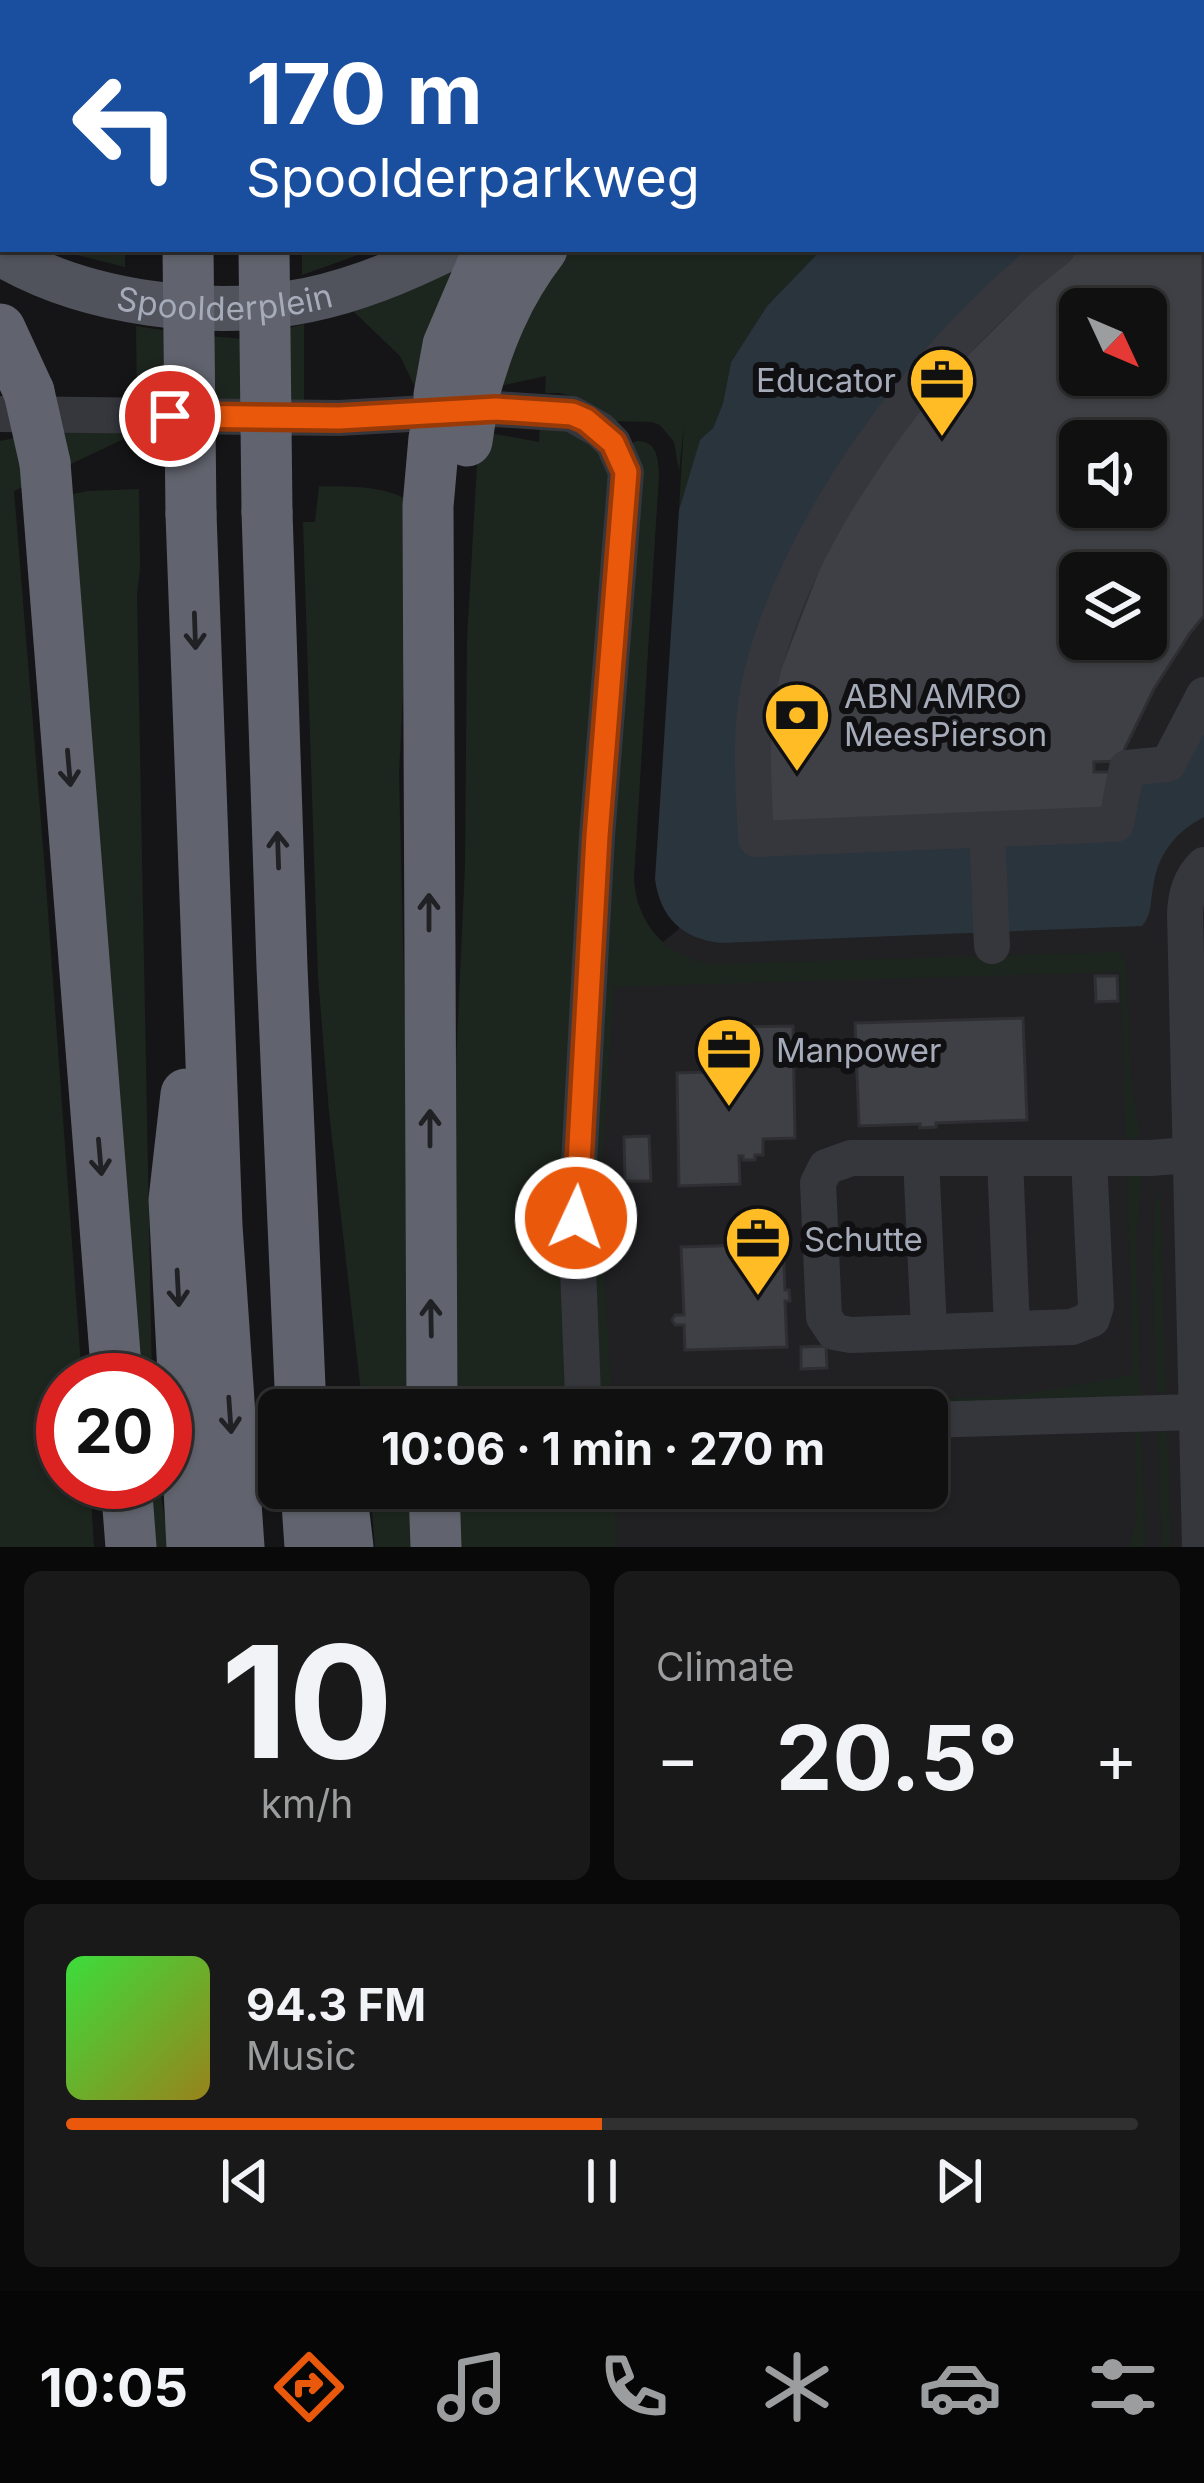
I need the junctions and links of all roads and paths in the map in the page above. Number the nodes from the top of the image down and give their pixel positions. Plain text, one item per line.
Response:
1 (188, 252) edge
2 (264, 252) edge
3 (440, 252) edge
4 (488, 252) edge
5 (540, 252) edge
6 (1053, 252) edge
7 (0, 253) edge
8 (0, 328) edge
9 (15, 403) edge
10 (454, 417) junction
11 (1204, 695) edge
12 (987, 834) junction
13 (1204, 865) edge
14 (206, 921) junction
15 (992, 941) dead end
16 (282, 967) junction
17 (1189, 1155) junction
18 (921, 1158) junction
19 (1005, 1158) junction
20 (1089, 1158) junction
21 (1012, 1329) junction
22 (929, 1330) junction
23 (116, 1353) edge
24 (1200, 1371) edge
25 (300, 1389) edge
26 (330, 1389) edge
27 (432, 1389) edge
28 (583, 1389) edge
29 (948, 1420) edge
30 (1198, 1422) edge
31 (127, 1509) edge
32 (307, 1509) edge
33 (343, 1509) edge
34 (435, 1509) edge
35 (130, 1547) edge
36 (192, 1547) edge
37 (238, 1547) edge
38 (310, 1547) edge
39 (348, 1547) edge
40 (436, 1547) edge
41 (1200, 1547) edge

1 -> 14 highway, bridge
16 -> 2 highway, bridge
3 - 7 main road, Spoolderplein
4 - 10 highway
5 - 10 highway
6 - 12 street
8 - 9 highway
9 -> 23 highway, bridge
9 - 28 street
27 -> 10 highway
11 - 12 street
12 - 15 street
13 - 17 street
14 -> 36 highway
14 -> 37 highway
16 - 25 highway
16 - 26 highway
17 - 20 street
17 - 24 street
18 - 19 street
18 - 22 street
18 - 22 street
19 - 20 street
19 - 21 street
20 - 21 street
21 - 22 street
24 - 30 street
29 - 30 street
30 - 41 street
31 - 35 highway
32 - 38 highway
33 - 39 highway
34 - 40 highway

